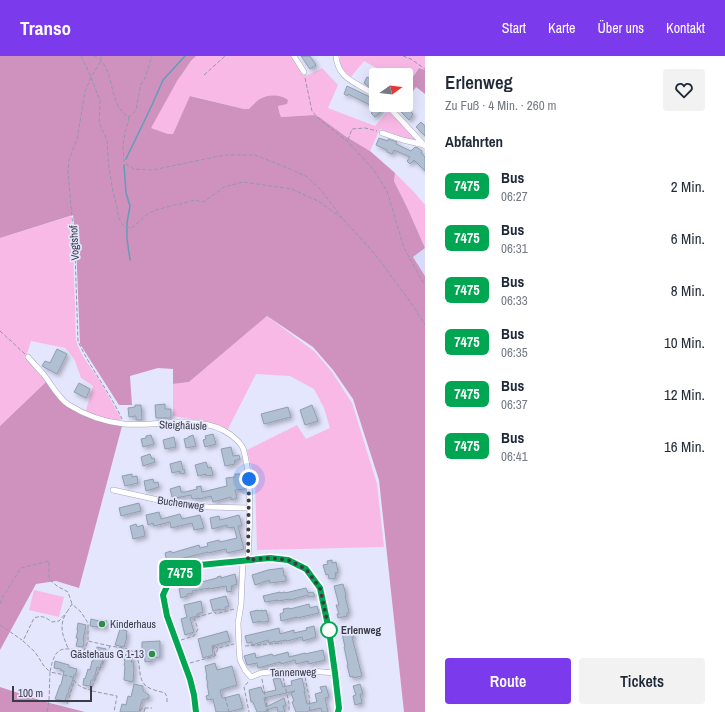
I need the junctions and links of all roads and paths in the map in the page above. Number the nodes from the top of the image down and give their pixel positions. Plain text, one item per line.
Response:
1 (81, 56) edge
2 (94, 56) edge
3 (101, 56) edge
4 (152, 56) edge
5 (225, 56) edge
6 (294, 56) edge
7 (336, 56) edge
8 (403, 56) edge
9 (101, 61) junction
10 (425, 69) edge
11 (304, 72) joint
12 (204, 75) dead end
13 (91, 77) junction
14 (369, 92) edge
15 (394, 112) edge
16 (129, 117) junction
17 (382, 133) joint
18 (347, 141) junction
19 (425, 145) edge
20 (344, 220) junction
21 (425, 286) edge
22 (425, 325) edge
23 (0, 331) edge
24 (28, 357) joint
25 (125, 424) junction
26 (113, 490) dead end
27 (249, 508) junction
28 (246, 561) junction
29 (0, 604) edge
30 (72, 604) junction
31 (240, 608) junction
32 (67, 612) junction
33 (0, 625) edge
34 (23, 641) junction
35 (88, 641) junction
36 (176, 641) junction
37 (282, 643) dead end
38 (238, 645) junction
39 (110, 646) junction
40 (218, 648) junction
41 (68, 649) junction
42 (216, 656) junction
43 (184, 664) junction
44 (281, 671) junction
45 (303, 671) junction
46 (50, 672) junction
47 (261, 672) junction
48 (335, 673) junction
49 (251, 677) junction
50 (74, 682) junction
51 (91, 690) junction
52 (225, 697) dead end
53 (167, 703) dead end
54 (67, 704) dead end
55 (145, 708) junction
56 (152, 708) dead end
57 (140, 711) edge
58 (47, 712) edge
59 (114, 712) edge
60 (144, 712) edge
61 (196, 712) edge
62 (229, 712) edge
63 (249, 712) edge
64 (268, 712) edge
65 (289, 712) edge
66 (310, 712) edge
67 (338, 712) edge

1 - 13 path
2 - 9 path
3 - 9 path
4 - 16 path
5 - 12 path
6 - 11 street
7 - 14 street
8 - 10 path
9 - 13 path, Vogtshof
9 - 16 path
11 - 18 path
13 - 20 path
13 - 25 path, Vogtshof
15 - 19 street
16 - 20 path
17 - 18 path
17 - 19 street
18 - 21 path
20 - 22 path
23 - 24 path
24 - 25 street, Steighäusle
25 - 27 street, Steighäusle
26 - 27 street, Buchenweg
27 - 28 street, Steighäusle
28 - 31 street, Steighäusle
28 - 36 street
28 - 48 street
29 - 30 path
30 - 32 path
30 - 35 path
31 - 36 path
31 - 38 street, Steighäusle
32 - 34 path
32 - 41 path
33 - 34 path
34 - 46 path
35 - 39 path
35 - 41 path
36 - 43 street
37 - 38 path
38 - 40 path
38 - 49 street, Steighäusle
39 - 51 path
39 - 53 path
40 - 42 path
40 - 42 path
41 - 46 path
42 - 43 path
43 - 61 street
44 - 45 street, Tannenweg
44 - 47 street, Tannenweg
44 - 65 path
45 - 48 street, Tannenweg
45 - 66 path
46 - 50 path
46 - 58 path
47 - 49 street, Tannenweg
47 - 64 path
48 - 67 street
49 - 63 path
50 - 51 path
50 - 54 path
51 - 59 path
52 - 62 path
55 - 56 path
55 - 57 path
55 - 60 path

